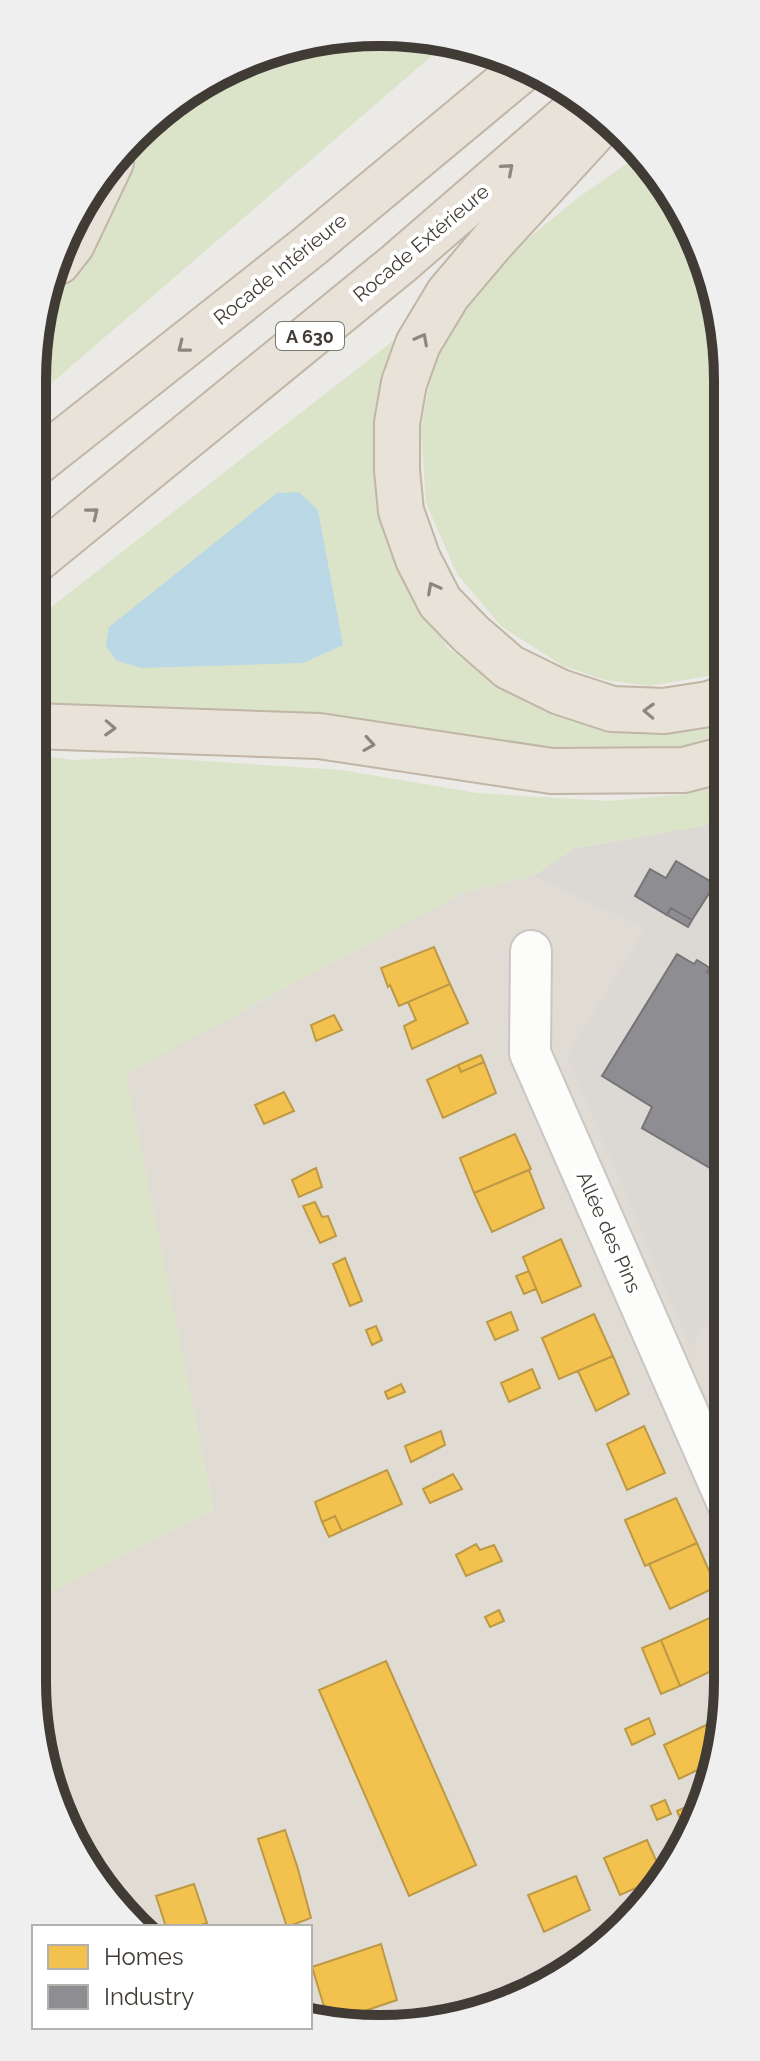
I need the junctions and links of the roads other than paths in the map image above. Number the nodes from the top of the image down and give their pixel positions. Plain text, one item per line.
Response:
1 (491, 65) edge
2 (516, 75) edge
3 (576, 110) edge
4 (598, 127) edge
5 (311, 245) junction
6 (46, 455) edge
7 (46, 552) edge
8 (714, 702) edge
9 (46, 726) edge
10 (714, 762) edge
11 (531, 951) dead end
12 (714, 1472) edge

1 - 5 highway
2 - 5 highway, Rocade Intérieure
7 -> 3 highway, Rocade Extérieure / A 630
8 -> 4 highway
5 -> 6 highway, Rocade Intérieure
9 -> 10 highway
11 - 12 street, Allée des Pins

